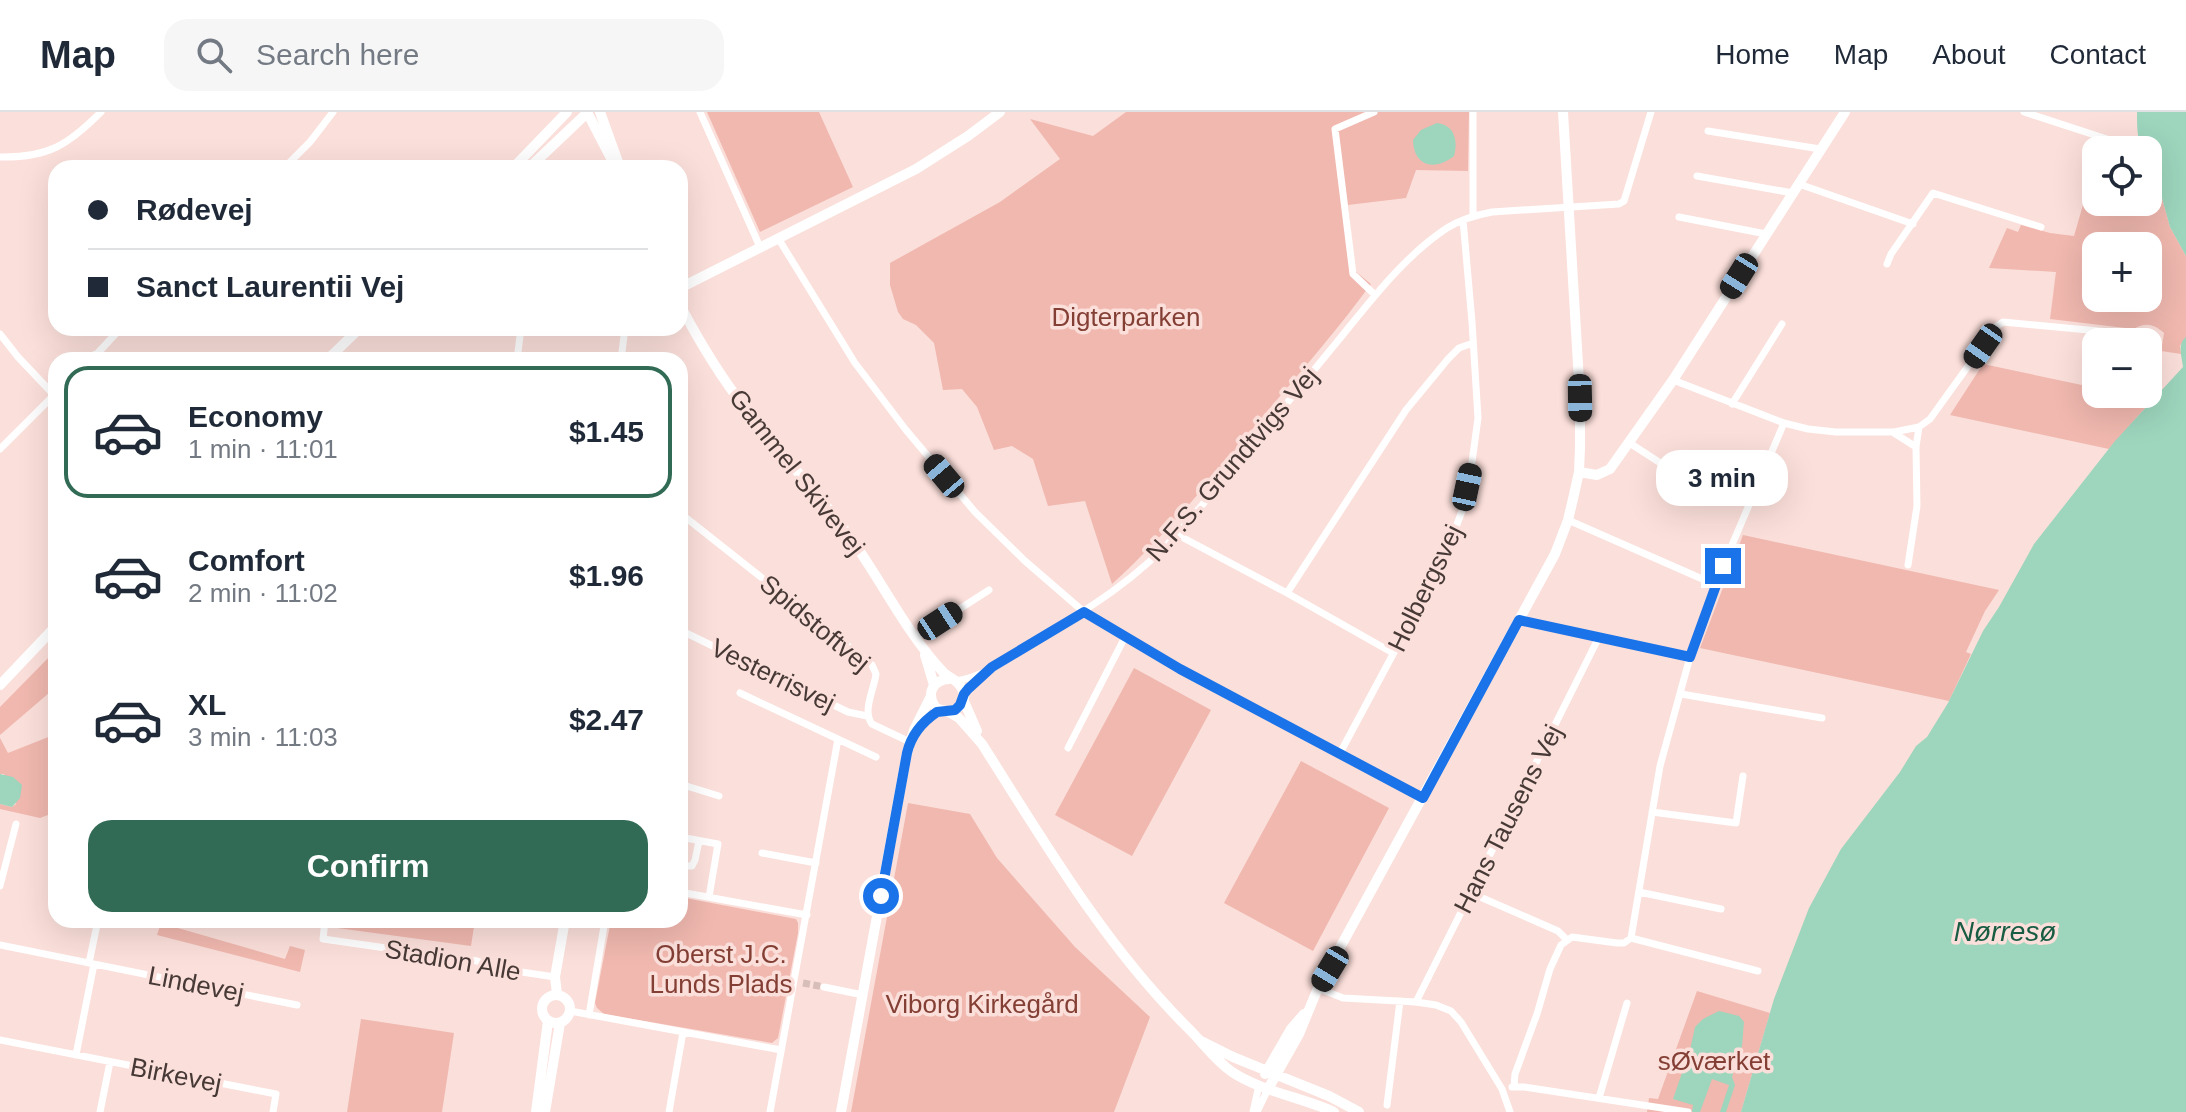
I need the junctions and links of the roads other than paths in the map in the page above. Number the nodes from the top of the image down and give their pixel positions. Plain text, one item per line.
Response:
1 (101, 112) edge
2 (333, 112) edge
3 (567, 112) edge
4 (587, 112) edge
5 (600, 112) edge
6 (700, 112) edge
7 (1000, 112) edge
8 (1374, 112) edge
9 (1473, 112) edge
10 (1563, 112) edge
11 (1651, 112) edge
12 (1845, 112) edge
13 (2025, 112) edge
14 (1708, 131) dead end
15 (2098, 136) edge
16 (1820, 149) junction
17 (0, 157) edge
18 (292, 160) edge
19 (521, 160) edge
20 (537, 160) edge
21 (614, 160) edge
22 (615, 160) edge
23 (1697, 176) dead end
24 (1796, 189) junction
25 (1568, 206) junction
26 (1473, 215) junction
27 (1679, 217) dead end
28 (1463, 220) junction
29 (1913, 224) junction
30 (2041, 227) dead end
31 (1766, 234) junction
32 (778, 238) junction
33 (760, 247) junction
34 (1887, 264) dead end
35 (688, 284) edge
36 (1375, 295) junction
37 (688, 319) edge
38 (1782, 324) dead end
39 (2082, 329) edge
40 (0, 334) edge
41 (114, 336) edge
42 (352, 336) edge
43 (1473, 343) junction
44 (99, 352) edge
45 (335, 352) edge
46 (1673, 380) junction
47 (48, 388) edge
48 (48, 402) edge
49 (1732, 404) junction
50 (1784, 423) junction
51 (1919, 427) junction
52 (1894, 432) junction
53 (1628, 442) junction
54 (1916, 447) junction
55 (0, 449) edge
56 (1579, 472) junction
57 (1679, 475) dead end
58 (688, 519) edge
59 (1568, 520) junction
60 (1176, 534) junction
61 (1908, 565) dead end
62 (1716, 585) junction
63 (989, 590) dead end
64 (1287, 593) junction
65 (1084, 612) junction
66 (1519, 620) junction
67 (688, 634) edge
68 (48, 635) edge
69 (916, 637) junction
70 (1125, 637) junction
71 (1599, 637) junction
72 (48, 638) edge
73 (40, 644) junction
74 (923, 650) junction
75 (1393, 653) junction
76 (1690, 657) junction
77 (992, 667) junction
78 (952, 680) junction
79 (0, 685) edge
80 (934, 685) junction
81 (740, 693) dead end
82 (1681, 694) junction
83 (964, 697) junction
84 (930, 698) junction
85 (945, 711) junction
86 (867, 716) junction
87 (1822, 718) dead end
88 (838, 739) junction
89 (910, 742) junction
90 (982, 744) junction
91 (1068, 748) dead end
92 (1339, 755) junction
93 (876, 757) dead end
94 (1743, 776) dead end
95 (688, 786) edge
96 (719, 796) dead end
97 (1423, 798) junction
98 (1652, 812) junction
99 (16, 824) dead end
100 (688, 839) edge
101 (699, 841) junction
102 (762, 853) dead end
103 (816, 863) junction
104 (688, 866) edge
105 (0, 886) edge
106 (1639, 892) junction
107 (688, 893) edge
108 (1471, 893) junction
109 (709, 897) junction
110 (1721, 909) dead end
111 (807, 915) junction
112 (97, 928) edge
113 (324, 928) edge
114 (564, 928) edge
115 (604, 928) edge
116 (1631, 938) junction
117 (1567, 940) junction
118 (0, 945) edge
119 (91, 963) junction
120 (1758, 971) dead end
121 (555, 977) junction
122 (824, 987) tunnel mouth
123 (1318, 988) junction
124 (557, 994) junction
125 (863, 995) junction
126 (1400, 1001) junction
127 (1416, 1002) junction
128 (1627, 1003) dead end
129 (297, 1005) dead end
130 (570, 1011) junction
131 (589, 1015) junction
132 (554, 1022) junction
133 (683, 1032) junction
134 (0, 1040) edge
135 (1200, 1040) junction
136 (781, 1050) junction
137 (76, 1055) junction
138 (110, 1062) junction
139 (1272, 1073) junction
140 (1264, 1087) junction
141 (1514, 1087) junction
142 (1502, 1089) junction
143 (1599, 1098) junction
144 (1387, 1105) dead end
145 (100, 1112) edge
146 (273, 1112) edge
147 (536, 1112) edge
148 (545, 1112) edge
149 (669, 1112) edge
150 (770, 1112) edge
151 (841, 1112) edge
152 (1255, 1112) edge
153 (1334, 1112) edge
154 (1359, 1112) edge
155 (1510, 1112) edge
156 (1688, 1112) edge

1 - 17 street
2 - 18 street
3 - 19 street
4 - 20 street
4 - 21 street
5 - 22 street
6 - 33 street
7 - 32 street
8 - 36 street
9 - 26 street
10 - 25 street
11 - 25 street, N.F.S. Grundtvigs Vej
12 - 16 street
13 - 15 street
14 - 16 street
16 - 24 street
23 - 24 street
24 - 29 street
24 - 31 street
25 - 26 street, N.F.S. Grundtvigs Vej
25 - 56 street
26 - 28 street, N.F.S. Grundtvigs Vej
27 - 31 street
28 - 36 street, N.F.S. Grundtvigs Vej
28 - 43 street, Holbergsvej
29 - 30 street
29 - 34 street
31 - 46 street
32 - 33 street
32 - 65 street
33 - 35 street
36 - 60 street, N.F.S. Grundtvigs Vej
37 - 69 street, Gammel Skivevej
38 - 49 street
39 - 51 street
40 - 47 street
41 - 44 street
42 - 45 street
43 - 64 street
43 - 75 street, Holbergsvej
46 - 49 street
46 - 53 street
48 - 55 street
49 - 50 street
50 - 52 street
50 - 62 street
51 - 52 street
51 - 54 street
52 - 54 street
53 - 56 street
53 - 57 street
54 - 61 street
56 - 59 street
58 - 86 street, Spidstoftvej
59 - 62 street
59 - 66 street
60 - 64 street
60 - 65 street, N.F.S. Grundtvigs Vej
62 - 76 street
63 - 69 street
64 - 75 street
65 - 70 street
65 - 77 street, N.F.S. Grundtvigs Vej
66 - 71 street
66 - 97 street
67 - 86 street, Vesterrisvej
68 - 73 street
69 - 74 street, Gammel Skivevej
70 - 91 street
70 - 92 street
71 - 76 street
71 - 108 street, Hans Tausens Vej
72 - 73 street
73 - 79 street
74 - 78 street, Gammel Skivevej
74 - 80 street, Gammel Skivevej
75 - 92 street, Holbergsvej
76 - 82 street
77 - 78 street, N.F.S. Grundtvigs Vej
77 - 83 street, N.F.S. Grundtvigs Vej
78 - 80 street
78 - 83 street
80 - 84 street
81 - 88 street
82 - 87 street
82 - 98 street
83 - 85 street
83 - 90 street
84 - 85 street
84 - 89 street
85 - 89 street
85 - 90 street
86 - 89 street
88 - 93 street
88 - 103 street
89 - 125 street
90 - 135 street
92 - 97 street
94 - 98 street
95 - 96 street
97 - 123 street
98 - 106 street
99 - 105 street
100 - 101 street
101 - 104 street
101 - 109 street
102 - 103 street
103 - 111 street
106 - 110 street
106 - 116 street
107 - 109 street
108 - 117 street
108 - 127 street, Hans Tausens Vej
109 - 111 street
111 - 136 street
112 - 119 street
113 - 121 street, Stadion Alle
114 - 121 street
115 - 131 street
116 - 117 street
116 - 120 street
117 - 141 street
118 - 119 street, Lindevej
119 - 129 street, Lindevej
119 - 137 street
121 - 124 street
122 - 125 street
123 - 126 street
123 - 139 street
124 - 130 street
124 - 132 street
125 - 151 street
126 - 127 street
126 - 144 street
127 - 142 street
128 - 143 street
130 - 131 street
130 - 132 street
131 - 133 street
132 - 147 street
132 - 148 street
133 - 136 street
133 - 149 street
134 - 137 street, Birkevej
135 - 139 street
135 - 140 street
136 - 150 street
137 - 138 street, Birkevej
138 - 145 street
138 - 146 street, Birkevej
139 - 140 street
139 - 154 street
140 - 152 street
140 - 153 street
141 - 142 street
141 - 143 street
142 - 155 street
143 - 156 street

